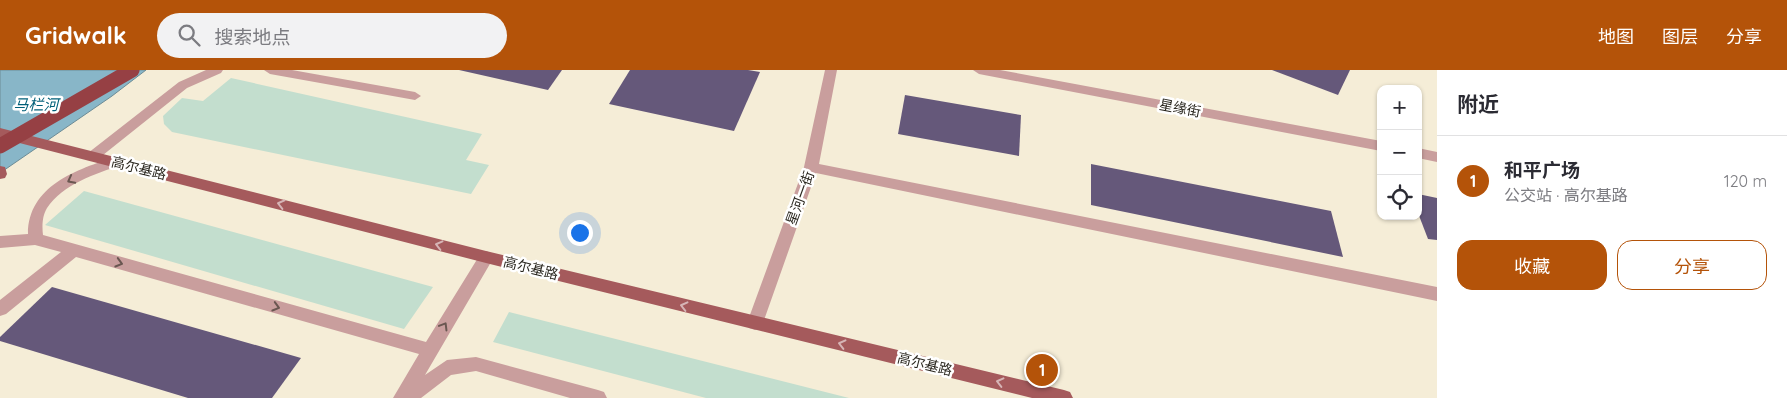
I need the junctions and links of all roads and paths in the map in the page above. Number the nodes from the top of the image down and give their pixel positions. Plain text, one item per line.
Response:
1 (128, 70) edge
2 (132, 70) edge
3 (217, 70) edge
4 (270, 70) edge
5 (831, 70) edge
6 (979, 70) edge
7 (415, 96) dead end
8 (0, 133) edge
9 (0, 139) edge
10 (1377, 145) edge
11 (0, 146) edge
12 (1422, 154) edge
13 (86, 155) junction
14 (1437, 157) edge
15 (116, 162) junction
16 (811, 166) junction
17 (34, 239) junction
18 (0, 242) edge
19 (74, 250) junction
20 (486, 257) junction
21 (1437, 294) edge
22 (0, 310) edge
23 (755, 323) junction
24 (430, 350) junction
25 (402, 398) edge
26 (408, 398) edge
27 (598, 398) edge
28 (1064, 398) edge

1 - 9 highway, bridge
2 - 11 highway, bridge
3 - 13 street
4 - 7 street
5 - 16 street, 星河一街
6 - 10 street, 星缘街
8 - 13 main road, 高尔基路
12 - 14 street
13 - 15 main road, 高尔基路
15 -> 17 street
20 -> 15 main road, 高尔基路
16 - 21 street
16 - 23 street, 星河一街
17 - 18 street
17 - 19 street
19 - 22 street
19 -> 24 street
23 -> 20 main road, 高尔基路
24 -> 20 street
28 -> 23 main road, 高尔基路
24 - 25 street
26 - 27 street

